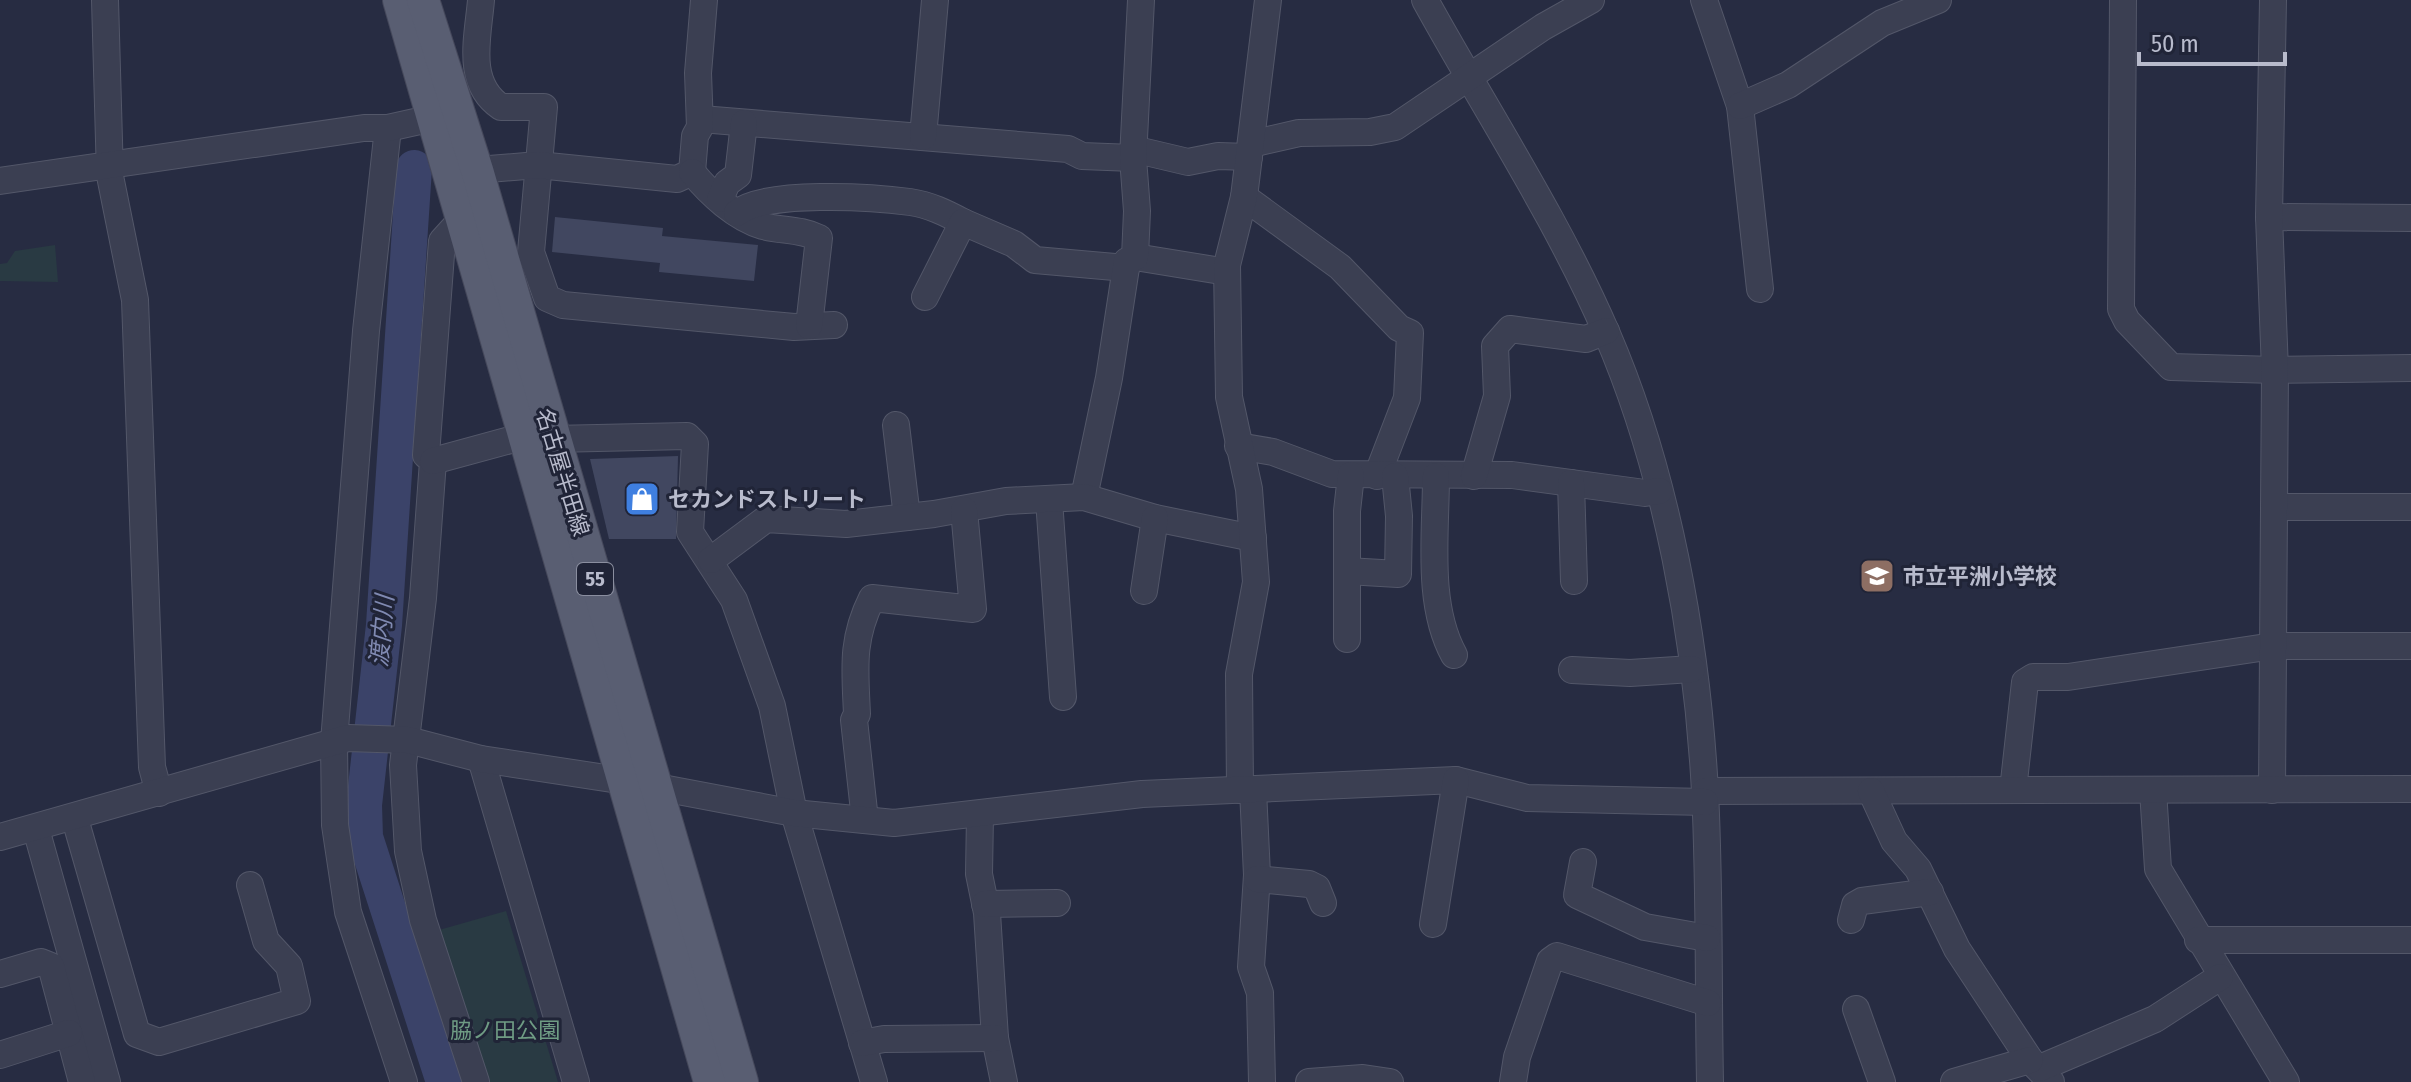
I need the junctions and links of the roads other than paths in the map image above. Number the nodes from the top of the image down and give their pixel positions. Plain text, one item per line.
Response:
1 (105, 0) edge
2 (399, 0) edge
3 (423, 0) edge
4 (481, 0) edge
5 (704, 0) edge
6 (935, 0) edge
7 (1141, 0) edge
8 (1268, 0) edge
9 (1425, 0) edge
10 (1591, 0) edge
11 (1704, 0) edge
12 (1938, 0) edge
13 (2123, 0) edge
14 (2254, 0) edge
15 (2273, 0) edge
16 (1469, 80) junction
17 (1740, 106) junction
18 (433, 118) junction
19 (701, 119) junction
20 (744, 123) junction
21 (388, 128) junction
22 (923, 137) junction
23 (1250, 151) junction
24 (1133, 154) junction
25 (538, 165) junction
26 (109, 166) junction
27 (477, 170) junction
28 (692, 172) junction
29 (0, 181) edge
30 (1244, 197) junction
31 (728, 206) junction
32 (2269, 217) junction
33 (2411, 218) edge
34 (462, 219) junction
35 (963, 222) junction
36 (1130, 262) junction
37 (1227, 272) junction
38 (1760, 289) dead end
39 (925, 297) dead end
40 (1606, 331) junction
41 (2411, 368) edge
42 (2275, 370) junction
43 (896, 425) dead end
44 (539, 438) junction
45 (1238, 446) junction
46 (433, 461) junction
47 (1374, 475) junction
48 (1436, 476) junction
49 (1474, 476) junction
50 (1571, 483) junction
51 (1659, 491) junction
52 (1084, 497) junction
53 (1049, 500) junction
54 (2274, 507) junction
55 (2411, 507) edge
56 (964, 510) junction
57 (907, 517) junction
58 (1155, 518) junction
59 (1253, 538) junction
60 (711, 560) junction
61 (1347, 571) junction
62 (1574, 581) dead end
63 (1144, 591) dead end
64 (1347, 639) dead end
65 (2273, 646) junction
66 (2411, 646) edge
67 (1454, 655) dead end
68 (1692, 669) junction
69 (1572, 670) dead end
70 (1063, 697) dead end
71 (341, 740) junction
72 (403, 740) junction
73 (481, 759) junction
74 (1456, 780) junction
75 (625, 781) junction
76 (658, 788) junction
77 (2411, 789) edge
78 (1246, 790) junction
79 (2013, 790) junction
80 (2153, 790) junction
81 (2272, 790) junction
82 (1871, 791) junction
83 (159, 793) junction
84 (1705, 796) junction
85 (794, 813) junction
86 (980, 815) junction
87 (75, 819) junction
88 (865, 820) junction
89 (36, 829) junction
90 (0, 837) edge
91 (1583, 862) dead end
92 (1257, 879) junction
93 (250, 885) dead end
94 (1930, 892) junction
95 (1057, 903) dead end
96 (1323, 903) dead end
97 (985, 904) junction
98 (1851, 920) dead end
99 (1433, 924) dead end
100 (1707, 938) junction
101 (2198, 940) junction
102 (2411, 940) edge
103 (0, 974) edge
104 (2220, 977) junction
105 (1708, 1003) junction
106 (1856, 1009) dead end
107 (69, 1033) junction
108 (995, 1038) junction
109 (862, 1043) junction
110 (0, 1055) edge
111 (2040, 1070) edge
112 (1997, 1076) edge
113 (82, 1082) edge
114 (107, 1082) edge
115 (404, 1082) edge
116 (476, 1082) edge
117 (576, 1082) edge
118 (710, 1082) edge
119 (742, 1082) edge
120 (874, 1082) edge
121 (1004, 1082) edge
122 (1262, 1082) edge
123 (1309, 1082) edge
124 (1390, 1082) edge
125 (1513, 1082) edge
126 (1710, 1082) edge
127 (1882, 1082) edge
128 (1954, 1082) edge
129 (2286, 1082) edge

1 - 26 street
2 - 18 main road, 名古屋半田線 / 55
3 - 27 main road, 名古屋半田線 / 55
4 - 25 street
5 - 19 street
6 - 22 street
7 - 24 street
8 - 23 street
9 - 16 street
10 - 16 street
11 - 17 street
12 - 17 street
13 - 42 street
14 - 15 street
15 - 32 street
16 - 23 street
16 - 40 street
17 - 38 street
18 - 21 street
18 - 34 main road, 名古屋半田線 / 55
19 - 20 street
19 - 28 street
20 - 22 street
20 - 31 street
21 - 26 street
21 - 71 street
22 - 24 street
23 - 24 street
23 - 30 street
24 - 36 street
25 - 27 street
25 - 28 street
25 - 31 street
26 - 29 street
26 - 83 street
27 - 44 main road, 名古屋半田線 / 55
28 - 31 street
30 - 37 street
30 - 47 street
31 - 35 street
32 - 33 street
32 - 42 street
34 - 44 main road, 名古屋半田線 / 55
34 - 46 street
35 - 36 street
35 - 39 street
36 - 37 street
36 - 52 street
37 - 45 street
40 - 49 street
40 - 51 street
41 - 42 street
42 - 54 street
43 - 57 street
44 - 46 street
44 - 60 street
44 - 75 main road, 名古屋半田線 / 55
44 - 76 main road, 名古屋半田線 / 55
45 - 47 street
45 - 59 street
46 - 72 street
47 - 48 street
47 - 61 street
47 - 61 street
48 - 49 street
48 - 67 street
49 - 50 street
50 - 51 street
50 - 62 street
51 - 68 street
52 - 53 street
52 - 58 street
53 - 56 street
53 - 70 street
54 - 55 street
54 - 65 street
56 - 57 street
56 - 88 street
57 - 60 street
58 - 59 street
58 - 63 street
59 - 78 street
60 - 85 street
61 - 64 street
65 - 66 street
65 - 79 street
65 - 81 street
68 - 69 street
68 - 84 street
71 - 72 street
71 - 83 street
71 - 115 street
72 - 73 street
72 - 116 street
73 - 75 street
73 - 117 street
74 - 78 street
74 - 84 street
74 - 99 street
75 - 76 street
75 - 118 main road, 名古屋半田線 / 55
76 - 85 street
76 - 119 main road, 名古屋半田線 / 55
77 - 81 street
78 - 86 street
78 - 92 street
79 - 80 street
79 - 82 street
80 - 81 street
80 - 101 street
82 - 84 street
82 - 94 street
83 - 87 street
84 - 100 street
85 - 88 street
85 - 109 street
86 - 88 street
86 - 97 street
87 - 89 street
87 - 93 street
89 - 90 street
89 - 114 street
91 - 100 street
92 - 96 street
92 - 122 street
94 - 98 street
94 - 111 street
95 - 97 street
97 - 108 street
100 - 105 street
101 - 102 street
101 - 104 street
103 - 107 street
104 - 111 street
104 - 129 street
105 - 125 street
105 - 126 street
106 - 127 street
107 - 110 street
107 - 113 street
108 - 109 street
108 - 121 street
109 - 120 street
111 - 112 street
112 - 128 street
123 - 124 street

